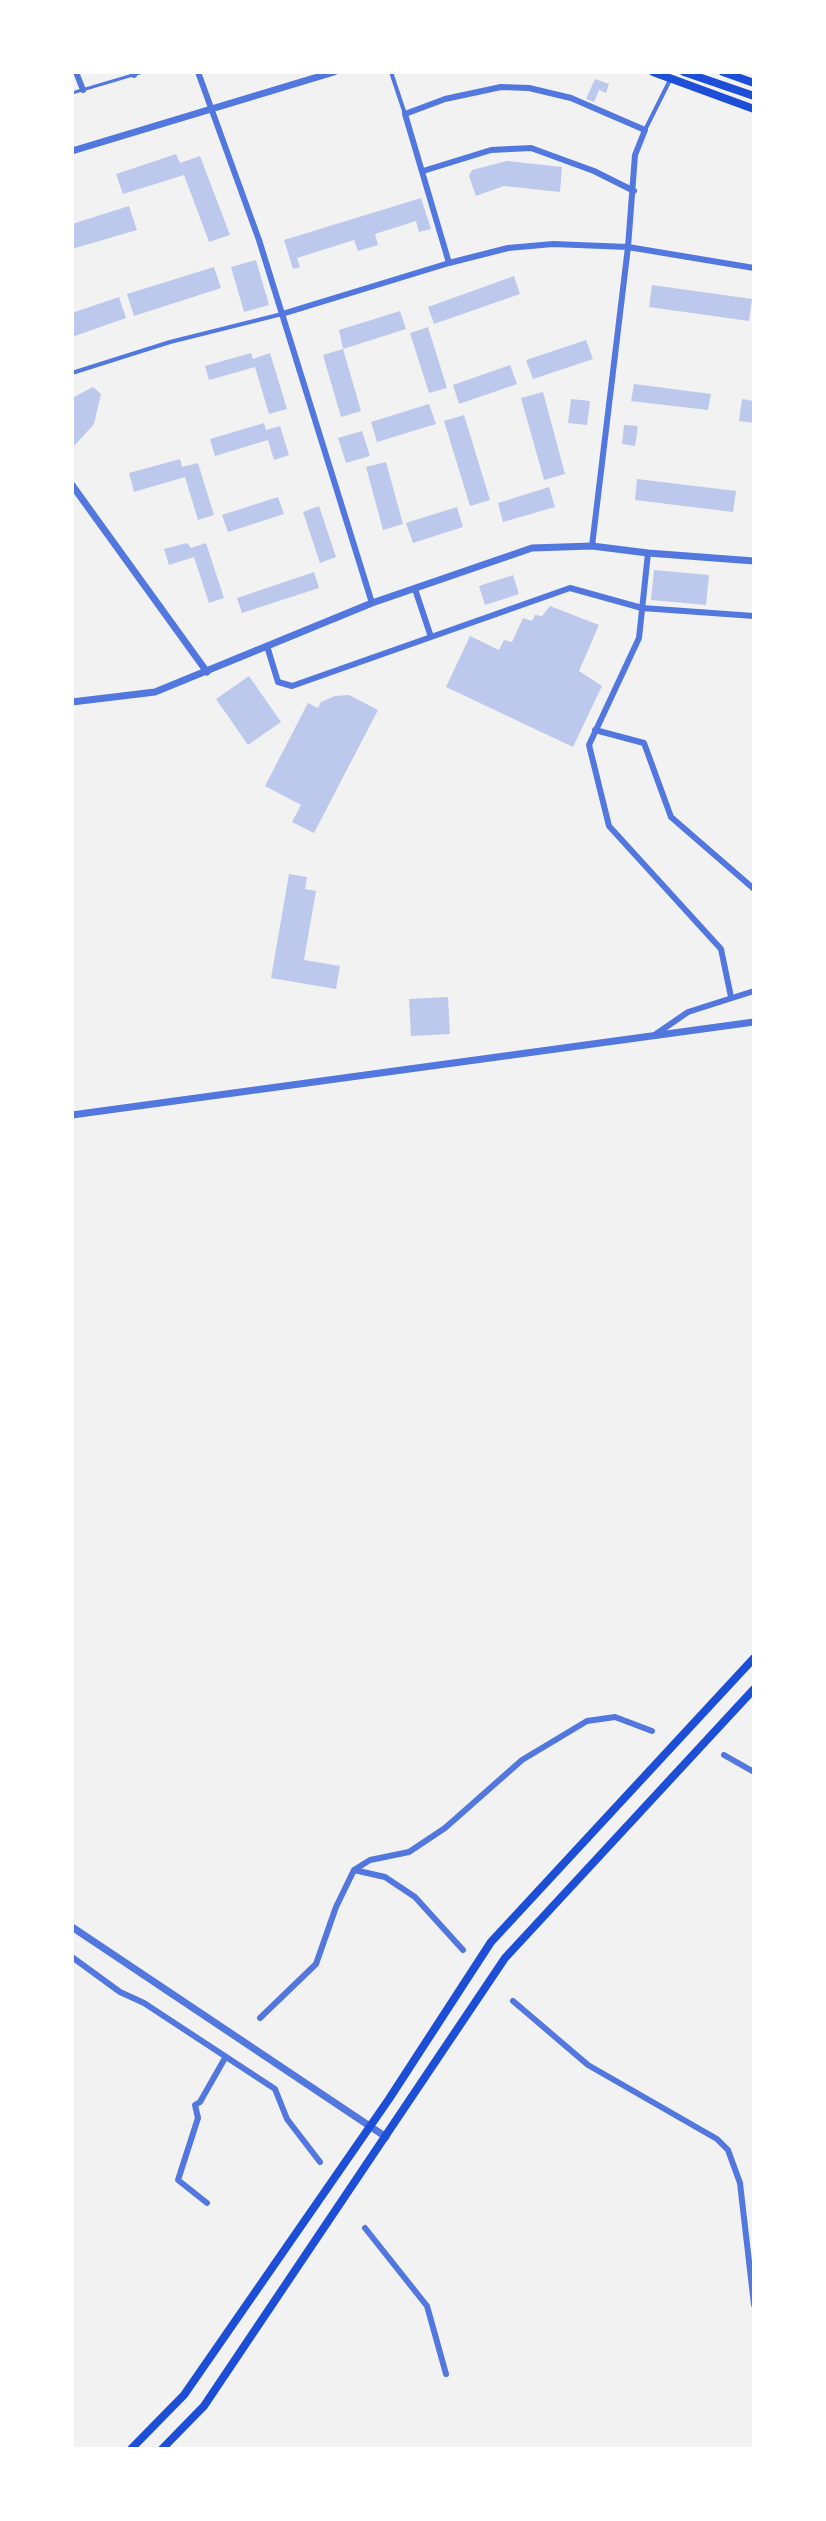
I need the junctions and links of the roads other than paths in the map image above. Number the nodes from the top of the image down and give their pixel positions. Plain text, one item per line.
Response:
1 (76, 72) edge
2 (143, 72) edge
3 (198, 72) edge
4 (334, 72) edge
5 (391, 72) edge
6 (653, 72) edge
7 (684, 72) edge
8 (723, 72) edge
9 (133, 74) edge
10 (670, 80) junction
11 (754, 83) edge
12 (83, 90) junction
13 (72, 93) edge
14 (754, 96) edge
15 (213, 109) junction
16 (754, 109) edge
17 (405, 114) junction
18 (645, 130) junction
19 (72, 151) edge
20 (423, 171) junction
21 (634, 191) junction
22 (628, 247) junction
23 (449, 263) junction
24 (754, 268) edge
25 (282, 314) junction
26 (72, 373) edge
27 (72, 485) edge
28 (592, 546) junction
29 (648, 553) junction
30 (754, 561) edge
31 (415, 589) junction
32 (372, 603) junction
33 (642, 608) junction
34 (754, 616) edge
35 (431, 637) junction
36 (267, 646) junction
37 (207, 672) junction
38 (72, 702) edge
39 (595, 730) junction
40 (754, 889) edge
41 (754, 991) edge
42 (731, 997) junction
43 (754, 1022) edge
44 (653, 1036) junction
45 (72, 1115) edge
46 (754, 1658) edge
47 (754, 1689) edge
48 (652, 1731) dead end
49 (724, 1755) dead end
50 (754, 1772) edge
51 (354, 1870) junction
52 (72, 1927) edge
53 (463, 1950) dead end
54 (72, 1957) edge
55 (513, 2001) dead end
56 (260, 2018) dead end
57 (225, 2058) junction
58 (371, 2126) junction
59 (386, 2137) junction
60 (320, 2162) dead end
61 (207, 2203) dead end
62 (365, 2228) dead end
63 (754, 2305) edge
64 (446, 2374) dead end
65 (131, 2449) edge
66 (162, 2449) edge

1 - 12 street
2 - 9 lane
3 - 15 street
4 - 15 street
5 - 17 street
6 - 10 main road
7 - 14 main road
8 - 11 main road
9 - 12 lane
10 - 16 main road
10 - 18 street
12 - 13 lane
15 - 19 street
15 - 25 street
17 - 18 street
17 - 20 street
18 - 21 street
20 - 21 street
20 - 23 street
21 - 22 street
22 - 23 street
22 - 24 street
22 - 28 street
23 - 25 street
25 - 26 street
25 - 32 street
27 - 37 street
28 - 29 street
28 - 31 street
29 - 30 street
29 - 33 street
31 - 32 street
31 - 35 street
32 - 36 street
33 - 34 street
33 - 35 street
33 - 39 street
35 - 36 street
36 - 37 street
37 - 38 street
39 - 40 street
39 - 42 street
41 - 42 street
42 - 44 street
43 - 44 street
44 - 45 street
46 - 58 main road
47 - 59 main road
48 - 51 street
49 - 50 street
51 - 53 street
51 - 56 street
52 - 58 street
54 - 57 street
55 - 63 street
57 - 60 street
57 - 61 street
58 - 59 street
58 - 65 main road
59 - 66 main road
62 - 64 street

